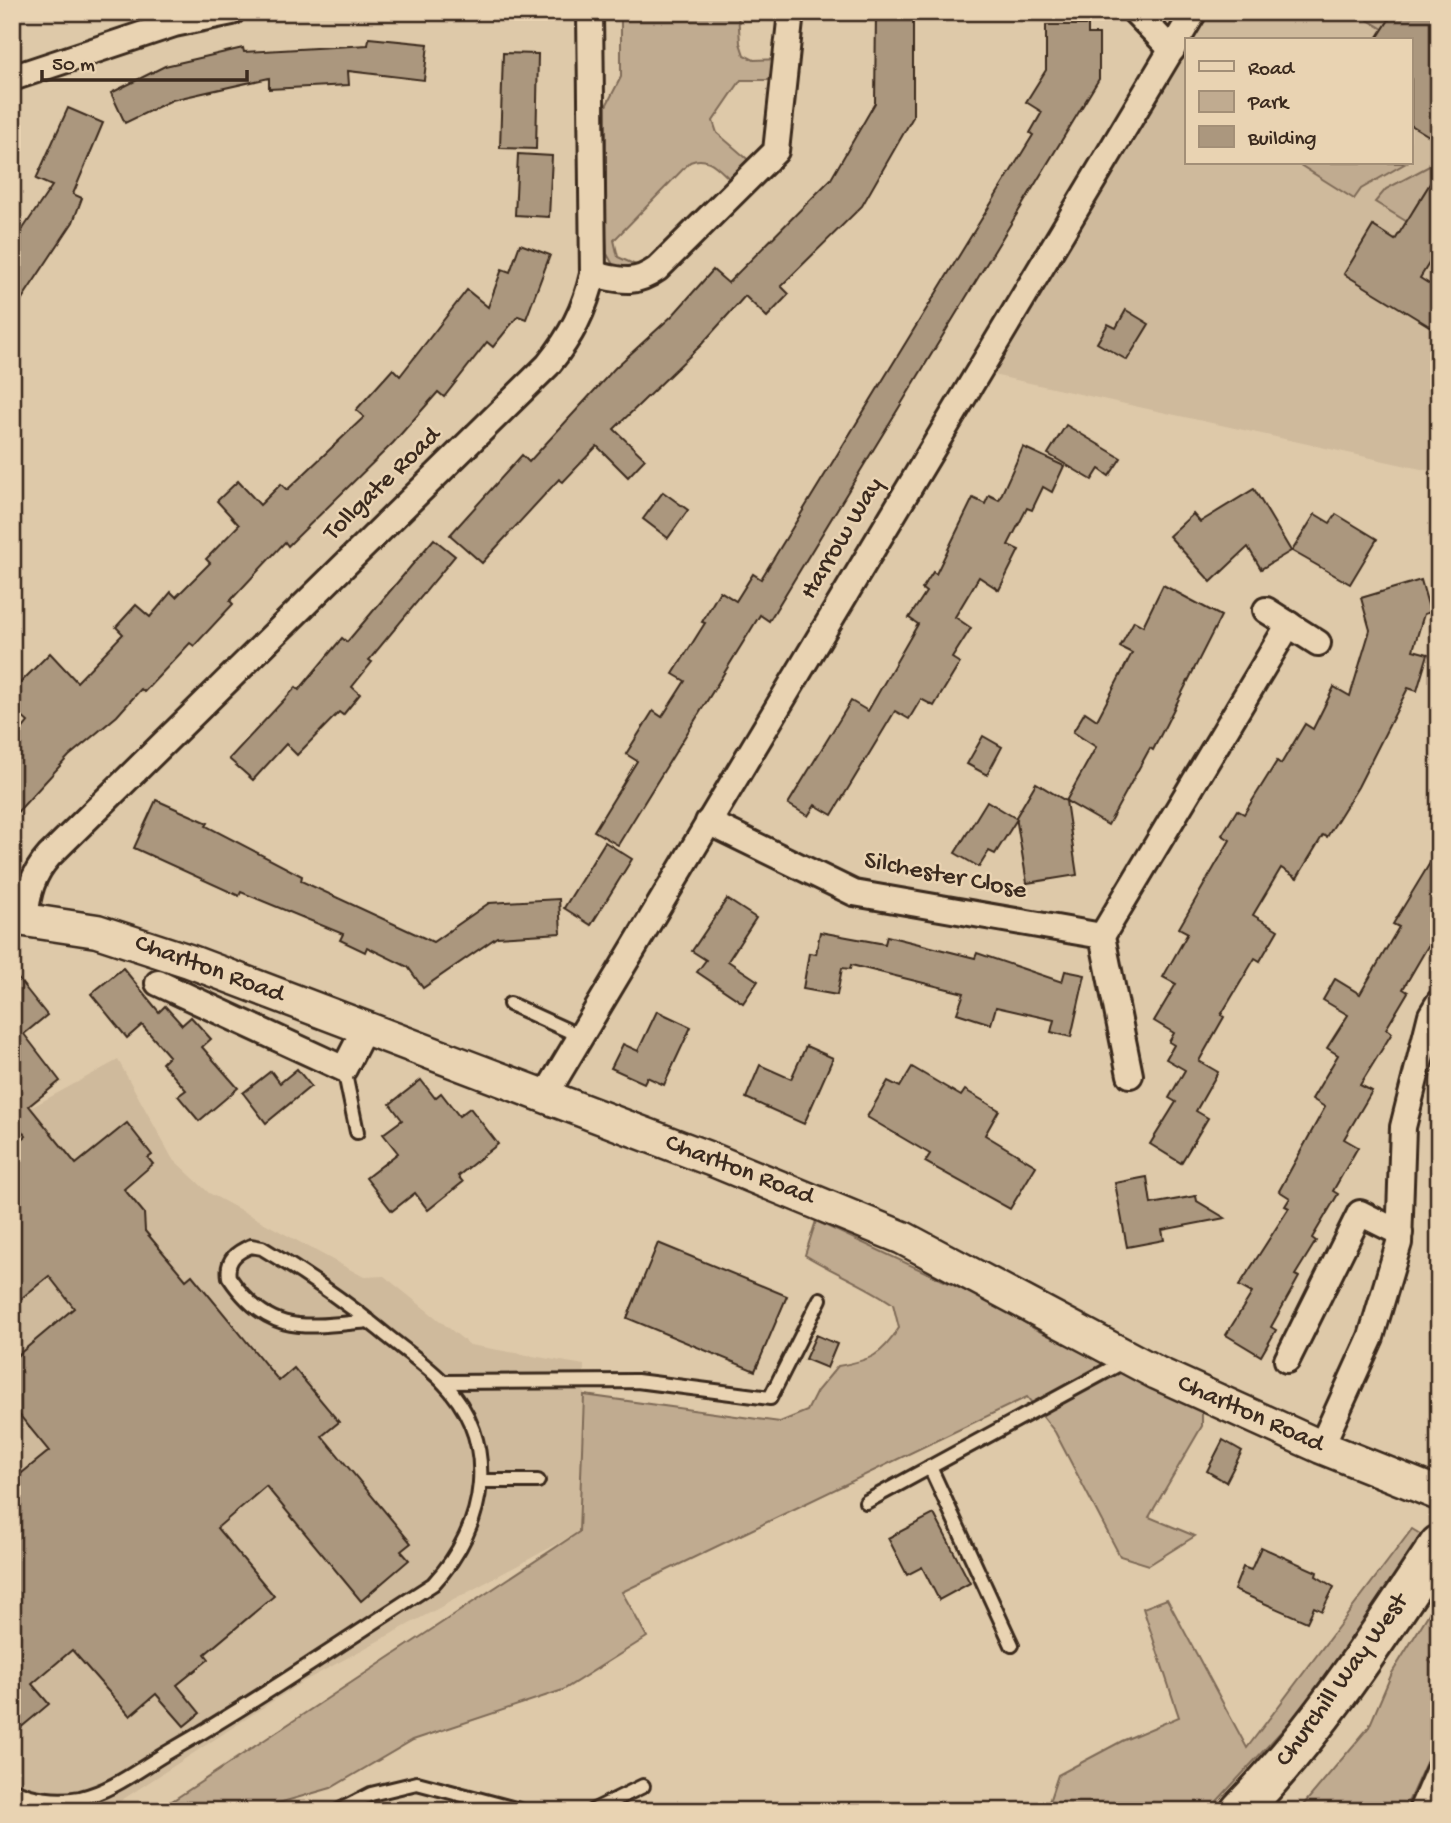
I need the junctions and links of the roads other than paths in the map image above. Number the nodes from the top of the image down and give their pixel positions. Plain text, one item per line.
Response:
1 (232, 12) edge
2 (590, 12) edge
3 (791, 12) edge
4 (1135, 12) edge
5 (1194, 12) edge
6 (1172, 50) junction
7 (12, 78) edge
8 (593, 274) junction
9 (1266, 610) dead end
10 (1289, 624) junction
11 (1318, 643) dead end
12 (708, 822) junction
13 (19, 918) edge
14 (1102, 936) junction
15 (158, 983) dead end
16 (1439, 1002) edge
17 (510, 1004) dead end
18 (365, 1028) junction
19 (580, 1036) junction
20 (344, 1069) junction
21 (1130, 1075) dead end
22 (545, 1096) junction
23 (357, 1132) dead end
24 (1400, 1233) junction
25 (820, 1299) dead end
26 (369, 1321) junction
27 (1129, 1359) junction
28 (1287, 1360) dead end
29 (443, 1382) junction
30 (1321, 1447) junction
31 (930, 1467) junction
32 (482, 1481) junction
33 (538, 1481) dead end
34 (1439, 1494) edge
35 (866, 1502) dead end
36 (1439, 1545) edge
37 (1012, 1645) dead end
38 (1439, 1769) edge
39 (643, 1786) dead end
40 (12, 1789) edge
41 (338, 1811) edge
42 (523, 1811) edge
43 (592, 1811) edge
44 (1240, 1811) edge
45 (1421, 1811) edge

1 - 7 street
2 - 8 street, Tollgate Road
3 - 8 street
4 - 6 street
5 - 6 street, Harrow Way
6 - 12 street, Harrow Way
8 - 13 street, Tollgate Road
9 - 10 street
10 - 11 street
10 - 14 street
12 - 14 street, Silchester Close
12 - 19 street, Harrow Way
13 - 18 street, Charlton Road
14 - 21 street
15 - 20 street
16 - 24 street
17 - 19 lane
18 - 20 street
18 - 22 street, Charlton Road
19 - 22 street, Harrow Way
20 - 23 lane
22 - 27 street, Charlton Road
24 - 28 street
24 - 30 street
25 - 29 lane
26 - 26 lane
26 - 29 lane
27 - 30 street, Charlton Road
27 - 31 lane
29 - 32 lane
30 - 34 street, Charlton Road
31 - 35 lane
31 - 37 lane
32 - 33 lane
32 - 40 lane
36 - 44 main road, Churchill Way West
38 - 45 street
39 - 43 lane
41 - 42 lane

